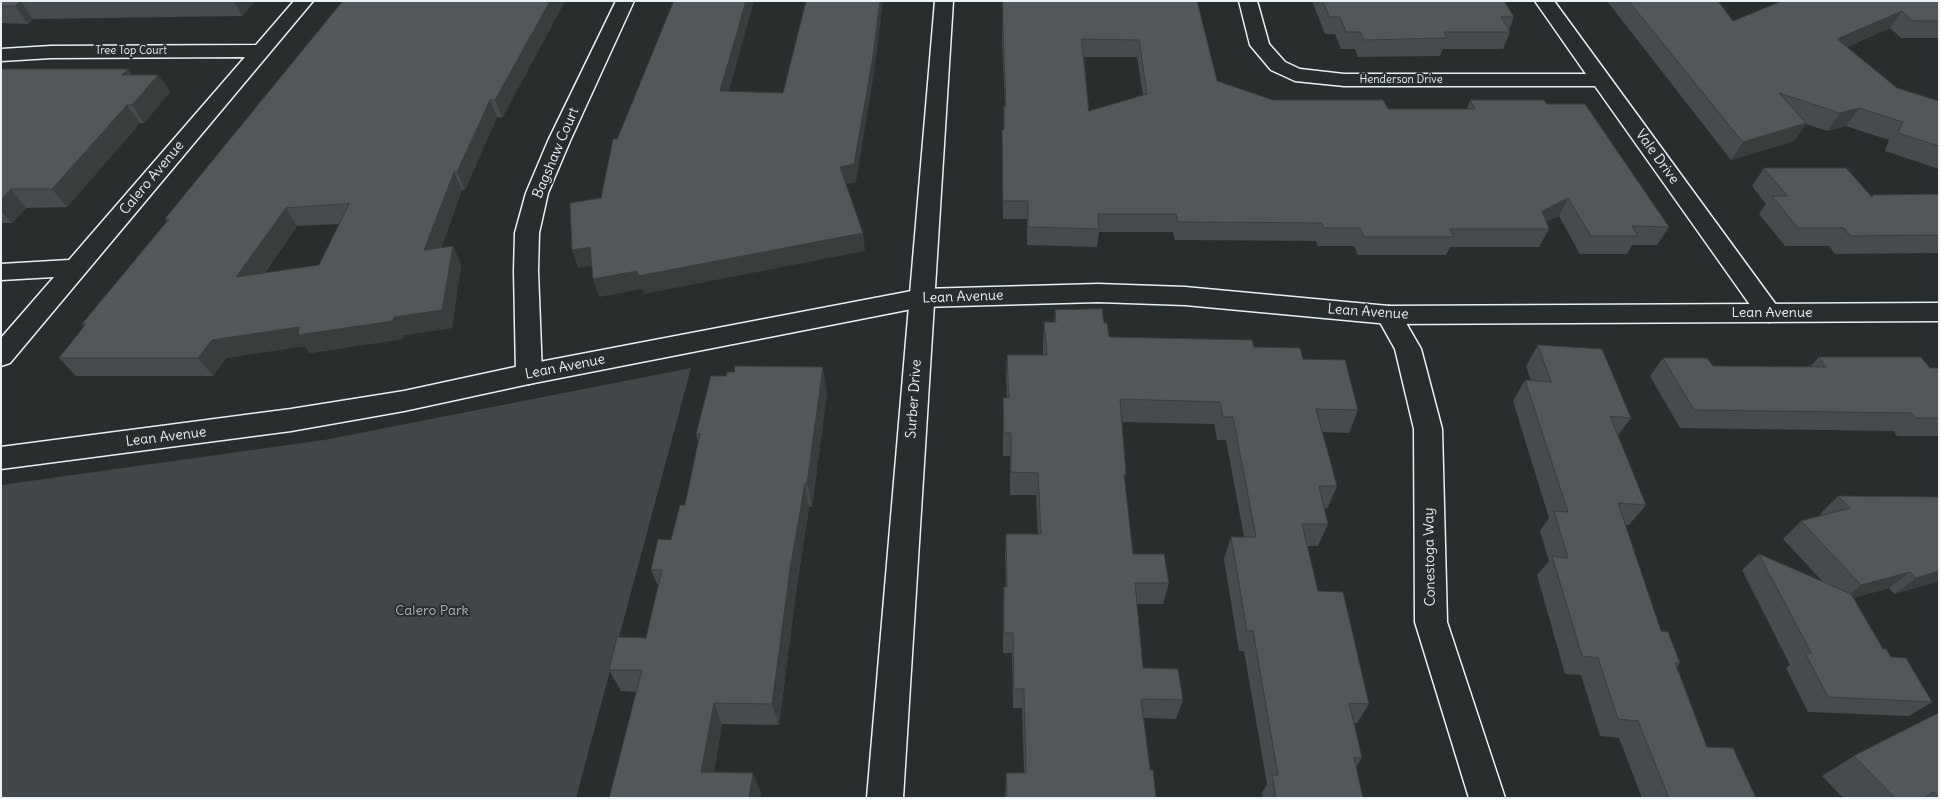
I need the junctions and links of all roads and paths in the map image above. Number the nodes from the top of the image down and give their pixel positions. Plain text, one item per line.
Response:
1 (304, 1) edge
2 (624, 1) edge
3 (944, 1) edge
4 (1248, 1) edge
5 (1544, 1) edge
6 (261, 50) junction
7 (1, 55) edge
8 (1600, 80) junction
9 (76, 268) junction
10 (1, 272) edge
11 (922, 298) junction
12 (1939, 312) edge
13 (1769, 313) junction
14 (1389, 315) junction
15 (1, 356) edge
16 (528, 374) junction
17 (1, 458) edge
18 (885, 798) edge
19 (1487, 798) edge

1 - 6 street, Calero Avenue
2 - 16 street, Bagshaw Court
3 - 11 street, Surber Drive
4 - 8 street, Henderson Drive
5 - 8 street, Vale Drive
6 - 7 street, Tree Top Court
6 - 9 street, Calero Avenue
8 - 13 street, Vale Drive
9 - 10 street
9 - 15 street, Calero Avenue
11 - 14 street, Lean Avenue
11 - 16 street, Lean Avenue
11 - 18 street, Surber Drive
12 - 13 street, Lean Avenue
13 - 14 street, Lean Avenue
14 - 19 street, Conestoga Way
16 - 17 street, Lean Avenue

